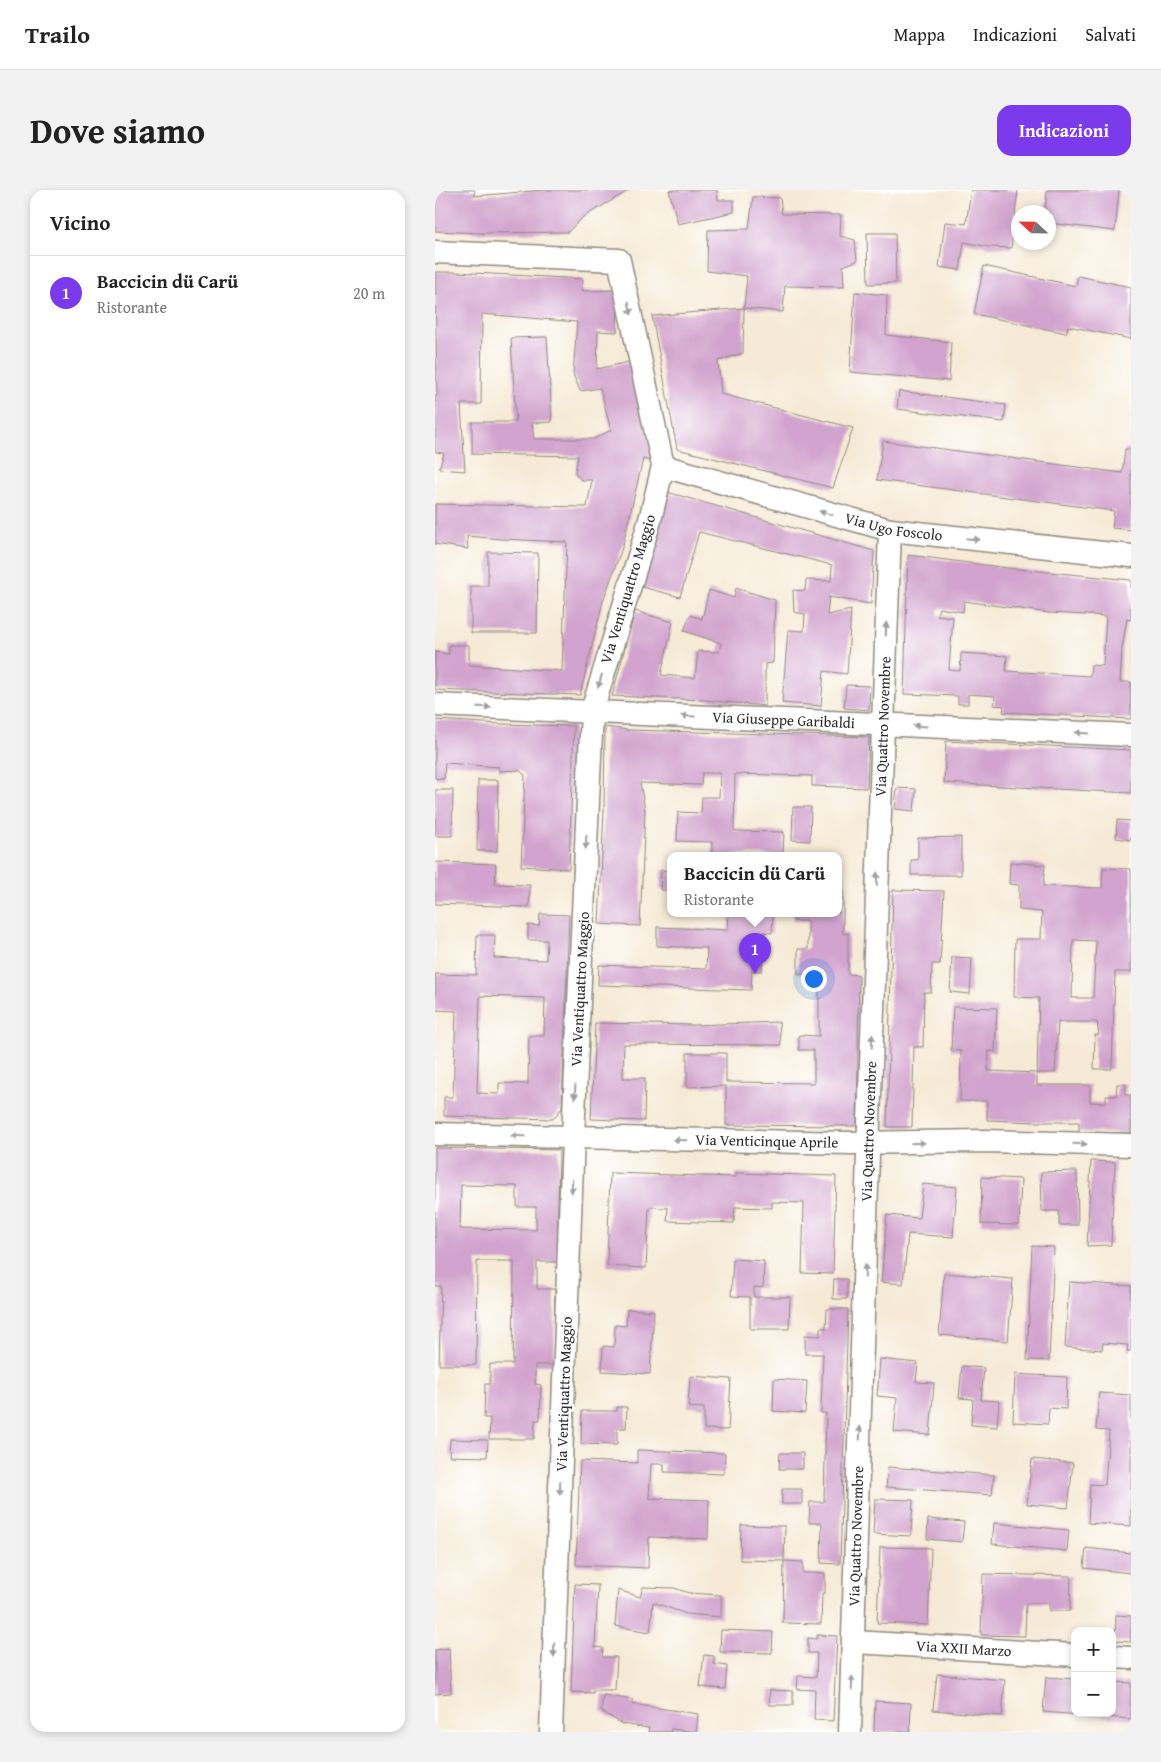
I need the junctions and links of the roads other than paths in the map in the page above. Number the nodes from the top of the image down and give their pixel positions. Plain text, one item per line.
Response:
1 (435, 252) edge
2 (663, 466) junction
3 (890, 530) junction
4 (1131, 556) edge
5 (435, 704) edge
6 (592, 711) junction
7 (883, 724) junction
8 (1131, 735) edge
9 (435, 1134) edge
10 (573, 1137) junction
11 (869, 1142) junction
12 (1131, 1145) edge
13 (854, 1642) junction
14 (1071, 1655) edge
15 (1116, 1657) edge
16 (1131, 1658) edge
17 (551, 1732) edge
18 (850, 1732) edge

1 -> 2 street, Via Ventiquattro Maggio
3 -> 2 street, Via Ugo Foscolo
2 -> 6 street, Via Ventiquattro Maggio
3 -> 4 street, Via Ugo Foscolo
7 -> 3 street, Via Quattro Novembre
5 -> 6 street, Via Giuseppe Garibaldi
7 -> 6 street, Via Giuseppe Garibaldi
6 -> 10 street, Via Ventiquattro Maggio
8 -> 7 street, Via Giuseppe Garibaldi
11 -> 7 street, Via Quattro Novembre
10 -> 9 street, Via Venticinque Aprile
11 -> 10 street, Via Venticinque Aprile
10 -> 17 street, Via Ventiquattro Maggio
11 -> 12 street, Via Venticinque Aprile
13 -> 11 street, Via Quattro Novembre
13 - 14 street, Via XXII Marzo
18 -> 13 street, Via Quattro Novembre
15 - 16 street

